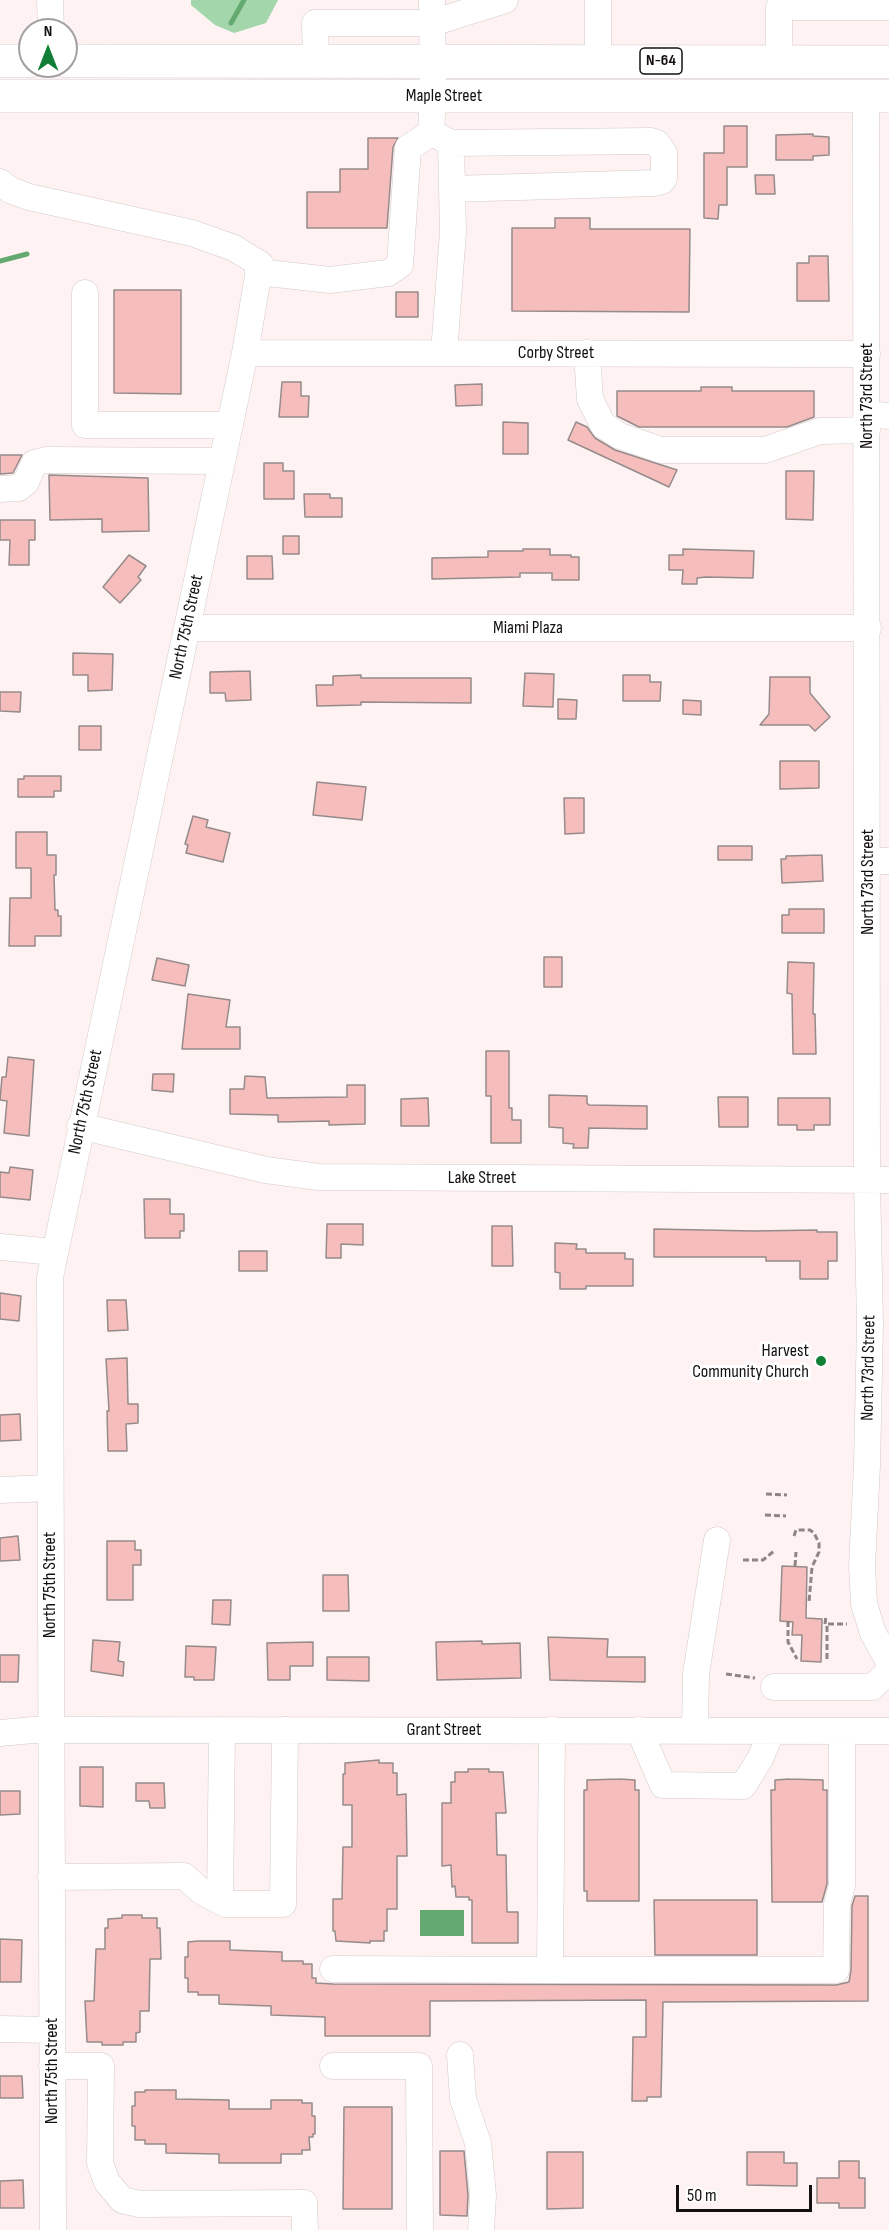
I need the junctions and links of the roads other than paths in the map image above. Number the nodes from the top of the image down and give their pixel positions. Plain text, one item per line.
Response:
1 (50, 0) edge
2 (505, 0) edge
3 (598, 0) edge
4 (762, 0) edge
5 (889, 7) edge
6 (318, 11) edge
7 (432, 11) edge
8 (51, 18) edge
9 (0, 61) edge
10 (18, 61) edge
11 (78, 61) edge
12 (316, 61) junction
13 (433, 61) junction
14 (598, 61) junction
15 (771, 62) junction
16 (889, 62) edge
17 (0, 96) edge
18 (433, 96) junction
19 (878, 96) edge
20 (441, 138) junction
21 (0, 182) edge
22 (452, 189) junction
23 (258, 272) junction
24 (85, 293) dead end
25 (244, 353) junction
26 (444, 353) junction
27 (587, 353) junction
28 (867, 354) junction
29 (875, 420) edge
30 (230, 425) junction
31 (222, 461) junction
32 (0, 489) edge
33 (879, 590) edge
34 (187, 628) junction
35 (868, 628) junction
36 (878, 861) edge
37 (80, 1126) junction
38 (878, 1180) edge
39 (0, 1247) edge
40 (54, 1252) junction
41 (49, 1488) junction
42 (0, 1490) edge
43 (717, 1540) dead end
44 (889, 1662) edge
45 (889, 1672) edge
46 (762, 1682) road end
47 (51, 1730) junction
48 (222, 1730) junction
49 (285, 1730) junction
50 (552, 1730) junction
51 (639, 1730) junction
52 (695, 1730) junction
53 (772, 1731) junction
54 (842, 1731) junction
55 (889, 1731) edge
56 (0, 1733) edge
57 (51, 1877) junction
58 (220, 1901) junction
59 (333, 1969) dead end
60 (550, 1970) junction
61 (0, 2029) edge
62 (51, 2030) junction
63 (460, 2055) dead end
64 (333, 2066) dead end
65 (52, 2067) junction
66 (53, 2230) edge
67 (305, 2230) edge
68 (420, 2230) edge
69 (481, 2230) edge

1 - 8 street
2 - 7 street
3 - 14 street
4 - 15 street
5 - 15 street
6 - 7 street
6 - 12 street
7 - 13 street
9 - 10 main road
11 - 12 main road, Maple Street / N-64
12 - 13 main road, Maple Street / N-64
13 - 14 main road, Maple Street / N-64
13 - 18 street
14 - 15 main road, Maple Street / N-64
15 - 16 main road, Maple Street / N-64
17 - 18 main road, Maple Street / N-64
18 - 19 main road, Maple Street / N-64
18 - 20 street
19 - 28 street, North 73rd Street
20 - 22 street
20 - 22 street
20 - 23 street
21 - 23 street
22 - 26 street
23 - 25 street, North 75th Street
24 - 30 street
25 - 26 street, Corby Street
25 - 30 street, North 75th Street
26 - 27 street, Corby Street
27 - 28 street, Corby Street
27 - 29 street
28 - 29 street, North 73rd Street
29 - 33 street, North 73rd Street
30 - 31 street, North 75th Street
31 - 32 street
31 - 34 street, North 75th Street
33 - 35 street, North 73rd Street
34 - 35 street, Miami Plaza
34 - 37 street, North 75th Street
35 - 36 street, North 73rd Street
36 - 38 street, North 73rd Street
37 - 38 street, Lake Street
37 - 40 street, North 75th Street
38 - 44 street, North 73rd Street
39 - 40 street
40 - 41 street, North 75th Street
41 - 42 street
41 - 47 street, North 75th Street
43 - 52 street
45 - 46 street
47 - 48 street, Grant Street
47 - 56 street, Grant Street
47 - 57 street, North 75th Street
48 - 49 street, Grant Street
48 - 58 street
49 - 50 street, Grant Street
49 - 58 street
50 - 51 street, Grant Street
50 - 60 street
51 - 52 street, Grant Street
51 - 53 street
52 - 53 street, Grant Street
53 - 54 street, Grant Street
54 - 55 street, Grant Street
54 - 60 street
57 - 58 street
57 - 62 street, North 75th Street
59 - 60 street
61 - 62 street
62 - 65 street, North 75th Street
63 - 69 street
64 - 68 street
65 - 66 street, North 75th Street
65 - 67 street

